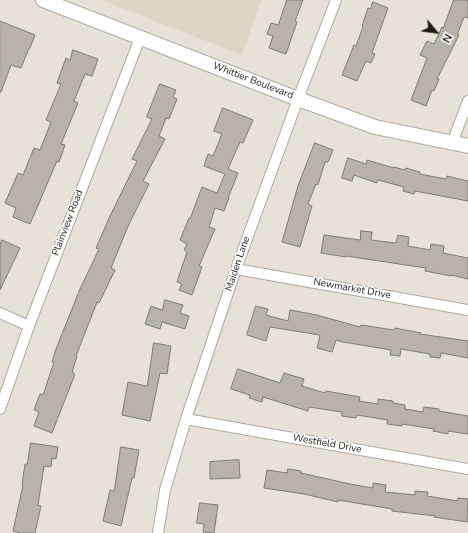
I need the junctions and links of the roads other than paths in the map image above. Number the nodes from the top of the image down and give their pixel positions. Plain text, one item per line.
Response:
1 (43, 0) edge
2 (336, 0) edge
3 (140, 38) junction
4 (298, 99) junction
5 (468, 101) edge
6 (452, 143) junction
7 (468, 146) edge
8 (236, 269) junction
9 (468, 310) edge
10 (0, 313) edge
11 (29, 326) junction
12 (0, 410) edge
13 (186, 419) junction
14 (468, 469) edge
15 (158, 533) edge

1 - 3 street, Whittier Boulevard
2 - 4 street, Maiden Lane
3 - 4 street, Whittier Boulevard
3 - 11 street, Plainview Road
4 - 6 street, Whittier Boulevard
4 - 8 street, Maiden Lane
5 - 6 street
6 - 7 street, Whittier Boulevard
8 - 9 street, Newmarket Drive
8 - 13 street, Maiden Lane
10 - 11 street
11 - 12 street, Plainview Road
13 - 14 street, Westfield Drive
13 - 15 street, Maiden Lane

